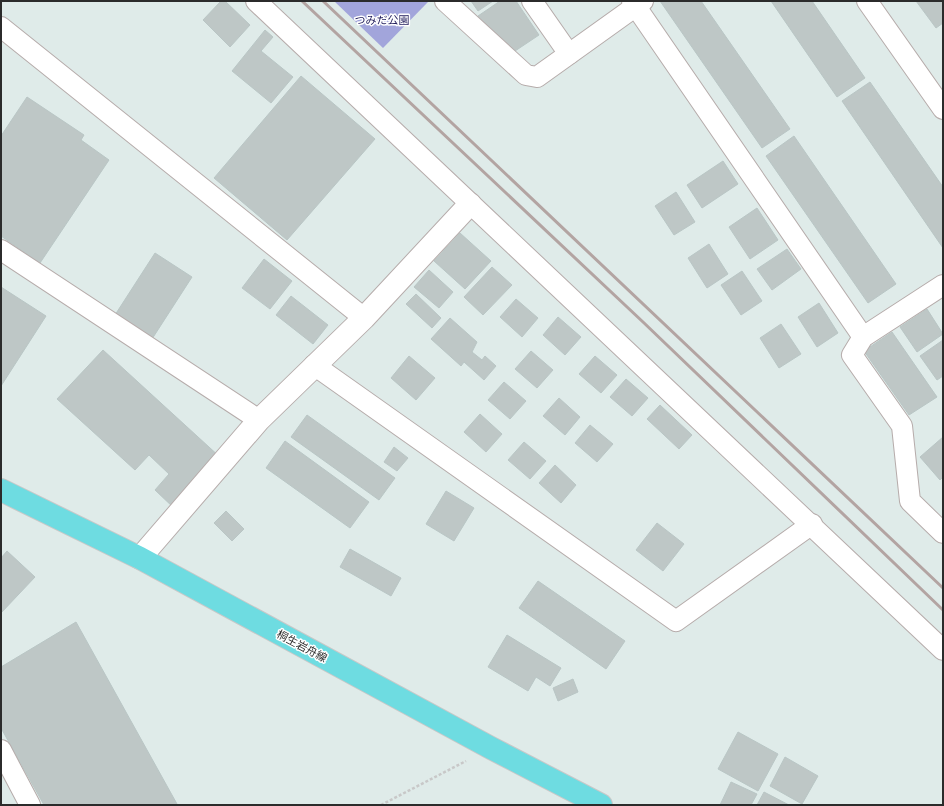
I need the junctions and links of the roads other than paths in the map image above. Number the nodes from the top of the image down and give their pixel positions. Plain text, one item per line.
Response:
1 (256, 1) edge
2 (445, 1) edge
3 (532, 1) edge
4 (867, 1) edge
5 (637, 3) edge
6 (1, 27) edge
7 (569, 54) junction
8 (943, 109) edge
9 (470, 204) junction
10 (1, 250) edge
11 (943, 285) edge
12 (364, 318) junction
13 (863, 337) junction
14 (314, 365) junction
15 (260, 420) junction
16 (1, 490) edge
17 (812, 524) junction
18 (943, 533) edge
19 (140, 558) junction
20 (943, 650) edge
21 (1, 750) edge
22 (30, 805) edge
23 (601, 805) edge

1 - 9 street
2 - 7 street
3 - 7 street
4 - 8 street
5 - 7 street
5 - 13 street
6 - 12 street
9 - 12 street
9 - 17 street
10 - 15 street
11 - 13 street
12 - 14 street
13 - 18 street
14 - 15 street
14 - 17 street
15 - 19 street
16 - 19 main road, 桐生岩舟線
17 - 20 street
19 - 23 main road, 桐生岩舟線
21 - 22 street

